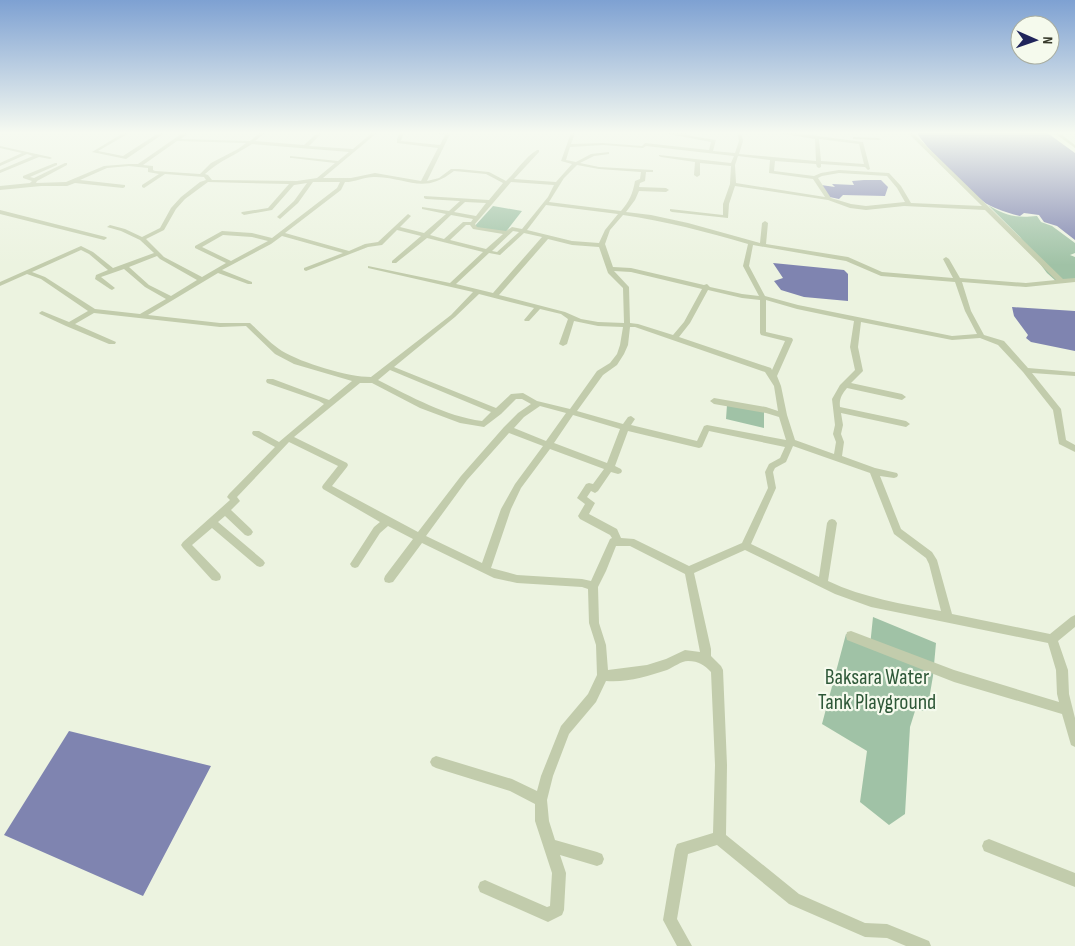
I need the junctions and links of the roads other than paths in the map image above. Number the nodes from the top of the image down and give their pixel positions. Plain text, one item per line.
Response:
1 (27, 176) edge
2 (43, 176) edge
3 (85, 176) edge
4 (158, 176) edge
5 (207, 176) edge
6 (322, 176) edge
7 (368, 176) edge
8 (382, 176) edge
9 (426, 176) edge
10 (445, 176) edge
11 (494, 176) edge
12 (513, 176) edge
13 (565, 176) edge
14 (643, 176) edge
15 (733, 176) edge
16 (817, 176) edge
17 (890, 176) edge
18 (954, 176) edge
19 (209, 180) junction
20 (318, 180) junction
21 (343, 180) junction
22 (74, 181) junction
23 (310, 181) junction
24 (33, 182) junction
25 (508, 182) junction
26 (293, 183) junction
27 (423, 183) junction
28 (558, 184) junction
29 (733, 184) junction
30 (123, 186) dead end
31 (144, 186) dead end
32 (0, 188) edge
33 (638, 189) junction
34 (666, 190) dead end
35 (426, 197) dead end
36 (829, 199) junction
37 (464, 200) junction
38 (492, 202) junction
39 (545, 203) junction
40 (909, 204) junction
41 (424, 208) dead end
42 (986, 208) junction
43 (672, 210) dead end
44 (0, 212) edge
45 (244, 213) dead end
46 (623, 213) junction
47 (451, 214) junction
48 (694, 214) junction
49 (408, 216) dead end
50 (280, 217) dead end
51 (477, 218) junction
52 (765, 223) dead end
53 (472, 224) junction
54 (688, 225) junction
55 (396, 228) junction
56 (523, 231) junction
57 (507, 233) junction
58 (280, 234) junction
59 (426, 236) junction
60 (546, 237) junction
61 (142, 238) junction
62 (272, 240) junction
63 (446, 240) junction
64 (751, 243) junction
65 (762, 244) junction
66 (602, 245) junction
67 (487, 251) junction
68 (349, 252) junction
69 (158, 254) junction
70 (946, 260) dead end
71 (394, 262) dead end
72 (231, 263) junction
73 (125, 266) junction
74 (370, 267) dead end
75 (306, 269) dead end
76 (611, 269) junction
77 (112, 270) junction
78 (218, 271) junction
79 (27, 272) junction
80 (202, 280) junction
81 (1075, 280) edge
82 (1061, 281) junction
83 (250, 282) dead end
84 (959, 283) junction
85 (0, 284) edge
86 (451, 285) junction
87 (707, 286) junction
88 (112, 288) dead end
89 (476, 292) junction
90 (494, 296) junction
91 (763, 298) junction
92 (172, 300) junction
93 (538, 307) junction
94 (92, 311) junction
95 (42, 313) dead end
96 (141, 317) junction
97 (571, 319) junction
98 (858, 319) junction
99 (528, 320) dead end
100 (68, 325) junction
101 (628, 325) junction
102 (981, 336) junction
103 (675, 338) junction
104 (112, 342) dead end
105 (563, 344) dead end
106 (391, 368) junction
107 (1026, 370) junction
108 (1075, 374) edge
109 (773, 376) junction
110 (358, 380) junction
111 (373, 380) junction
112 (270, 381) dead end
113 (846, 385) junction
114 (902, 397) dead end
115 (714, 401) dead end
116 (330, 404) junction
117 (538, 404) junction
118 (837, 409) junction
119 (498, 412) junction
120 (571, 413) junction
121 (783, 415) junction
122 (631, 419) dead end
123 (906, 424) dead end
124 (625, 427) junction
125 (507, 429) junction
126 (256, 433) dead end
127 (288, 438) junction
128 (791, 442) junction
129 (549, 444) junction
130 (280, 446) junction
131 (1075, 449) edge
132 (837, 459) junction
133 (614, 469) junction
134 (874, 471) junction
135 (894, 475) dead end
136 (225, 510) junction
137 (387, 521) junction
138 (212, 522) junction
139 (832, 523) dead end
140 (248, 532) dead end
141 (419, 536) junction
142 (618, 542) junction
143 (745, 546) junction
144 (260, 563) dead end
145 (355, 564) dead end
146 (486, 570) junction
147 (689, 571) junction
148 (216, 577) dead end
149 (389, 579) dead end
150 (823, 583) junction
151 (593, 586) junction
152 (947, 616) junction
153 (1075, 620) edge
154 (852, 636) dead end
155 (1052, 639) junction
156 (705, 658) junction
157 (603, 675) junction
158 (1068, 710) junction
159 (1075, 740) edge
160 (436, 762) dead end
161 (541, 800) junction
162 (719, 838) junction
163 (550, 845) junction
164 (989, 846) dead end
165 (597, 859) dead end
166 (1075, 880) edge
167 (485, 887) dead end
168 (685, 946) edge
169 (924, 946) edge

1 - 24 street
2 - 24 street
3 - 22 street
4 - 31 street
5 - 19 street
6 - 20 street
7 - 21 street
8 - 27 street
9 - 27 street
10 - 27 street
11 - 25 street
12 - 25 street
13 - 28 street
14 - 33 street
15 - 29 street
16 - 36 street
17 - 40 street
18 - 42 street
19 - 26 street
19 - 61 street
20 - 21 street
20 - 23 street
21 - 58 street
22 - 24 street
22 - 30 street
23 - 26 street
23 - 50 street
24 - 32 street
25 - 28 street
25 - 38 street
26 - 45 street
28 - 39 street
29 - 36 street
29 - 48 street
33 - 34 street
33 - 46 street
35 - 37 street
36 - 40 street
37 - 38 street
37 - 47 street
38 - 51 street
39 - 46 street
39 - 56 street
40 - 42 street
41 - 47 street
42 - 82 street
43 - 48 street
44 - 61 street
46 - 54 street
46 - 66 street
47 - 51 street
47 - 59 street
48 - 54 street
49 - 55 street
51 - 53 street
52 - 65 street
53 - 57 street
53 - 63 street
54 - 64 street
55 - 59 street
55 - 68 street
56 - 57 street
56 - 60 street
56 - 67 street
57 - 67 street
58 - 62 street
58 - 68 street
59 - 63 street
59 - 71 street
60 - 66 street
60 - 90 street
61 - 69 street
62 - 72 street
62 - 72 street
63 - 67 street
64 - 65 street
64 - 91 street
65 - 84 street
66 - 76 street
67 - 86 street
68 - 75 street
69 - 73 street
69 - 80 street
70 - 84 street
72 - 78 street
73 - 77 street
73 - 92 street
74 - 86 street
76 - 87 street
76 - 101 street
77 - 79 street
77 - 88 street
78 - 80 street
78 - 83 street
79 - 85 street
79 - 94 street
80 - 92 street
81 - 82 street
82 - 84 street
84 - 102 street
86 - 89 street
87 - 91 street
87 - 103 street
89 - 90 street
89 - 106 street
90 - 93 street
91 - 98 street
91 - 109 street
92 - 96 street
93 - 97 street
93 - 99 street
94 - 96 street
94 - 100 street
95 - 100 street
96 - 110 street
97 - 101 street
97 - 105 street
98 - 102 street
98 - 113 street
100 - 104 street
101 - 103 street
101 - 120 street
102 - 107 street
103 - 109 street
106 - 111 street
106 - 119 street
107 - 108 street
107 - 131 street
109 - 121 street
110 - 111 street
110 - 116 street
111 - 119 street
112 - 116 street
113 - 114 street
113 - 118 street
115 - 121 street
116 - 127 street
117 - 119 street
117 - 120 street
117 - 125 street
118 - 123 street
118 - 132 street
120 - 124 street
120 - 129 street
121 - 128 street
122 - 124 street
124 - 128 street
124 - 133 street
125 - 129 street
125 - 141 street
126 - 130 street
127 - 130 street
127 - 137 street
128 - 132 street
128 - 143 street
129 - 133 street
129 - 146 street
130 - 136 street
132 - 134 street
133 - 142 street
134 - 135 street
134 - 152 street
136 - 138 street
136 - 140 street
137 - 141 street
137 - 145 street
138 - 144 street
138 - 148 street
139 - 150 street
141 - 146 street
141 - 149 street
142 - 147 street
142 - 151 street
143 - 147 street
143 - 150 street
146 - 151 street
147 - 156 street
150 - 152 street
151 - 157 street
152 - 155 street
153 - 155 street
154 - 158 street
155 - 158 street
156 - 157 street
156 - 162 street
157 - 161 street
158 - 159 street
160 - 161 street
161 - 163 street
162 - 168 street
162 - 169 street
163 - 165 street
163 - 167 street
164 - 166 street

